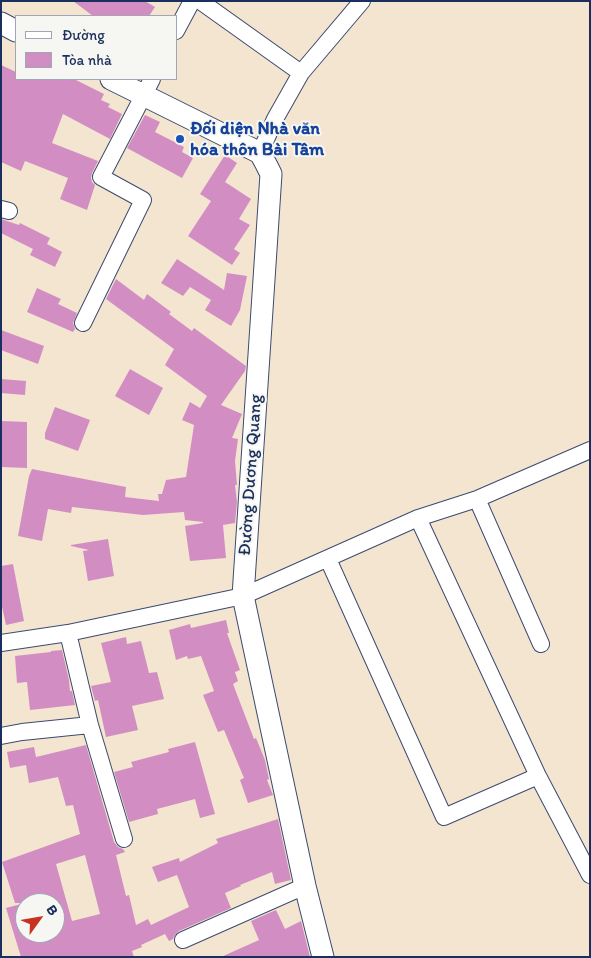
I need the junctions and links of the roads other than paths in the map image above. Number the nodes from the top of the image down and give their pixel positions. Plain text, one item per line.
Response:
1 (192, 1) edge
2 (200, 1) edge
3 (362, 1) edge
4 (178, 27) edge
5 (301, 73) junction
6 (116, 80) edge
7 (148, 87) edge
8 (260, 153) junction
9 (83, 323) dead end
10 (590, 450) edge
11 (477, 499) junction
12 (418, 518) junction
13 (328, 559) junction
14 (243, 596) junction
15 (68, 633) junction
16 (1, 643) edge
17 (541, 644) dead end
18 (90, 724) junction
19 (1, 736) edge
20 (538, 776) junction
21 (124, 839) dead end
22 (590, 875) edge
23 (305, 886) junction
24 (183, 940) dead end
25 (323, 957) edge

1 - 4 street
2 - 5 street
3 - 5 street
5 - 8 street
6 - 7 street
7 - 8 street
7 - 9 street
8 - 14 street, Đường Dương Quang
10 - 11 street
11 - 12 street
11 - 17 street
12 - 13 street
12 - 20 street
13 - 14 street
13 - 20 street
14 - 15 street
14 - 23 street, Đường Dương Quang
15 - 16 street
15 - 18 street
18 - 19 street
18 - 21 street
20 - 22 street
23 - 24 street
23 - 25 street, Đường Dương Quang

